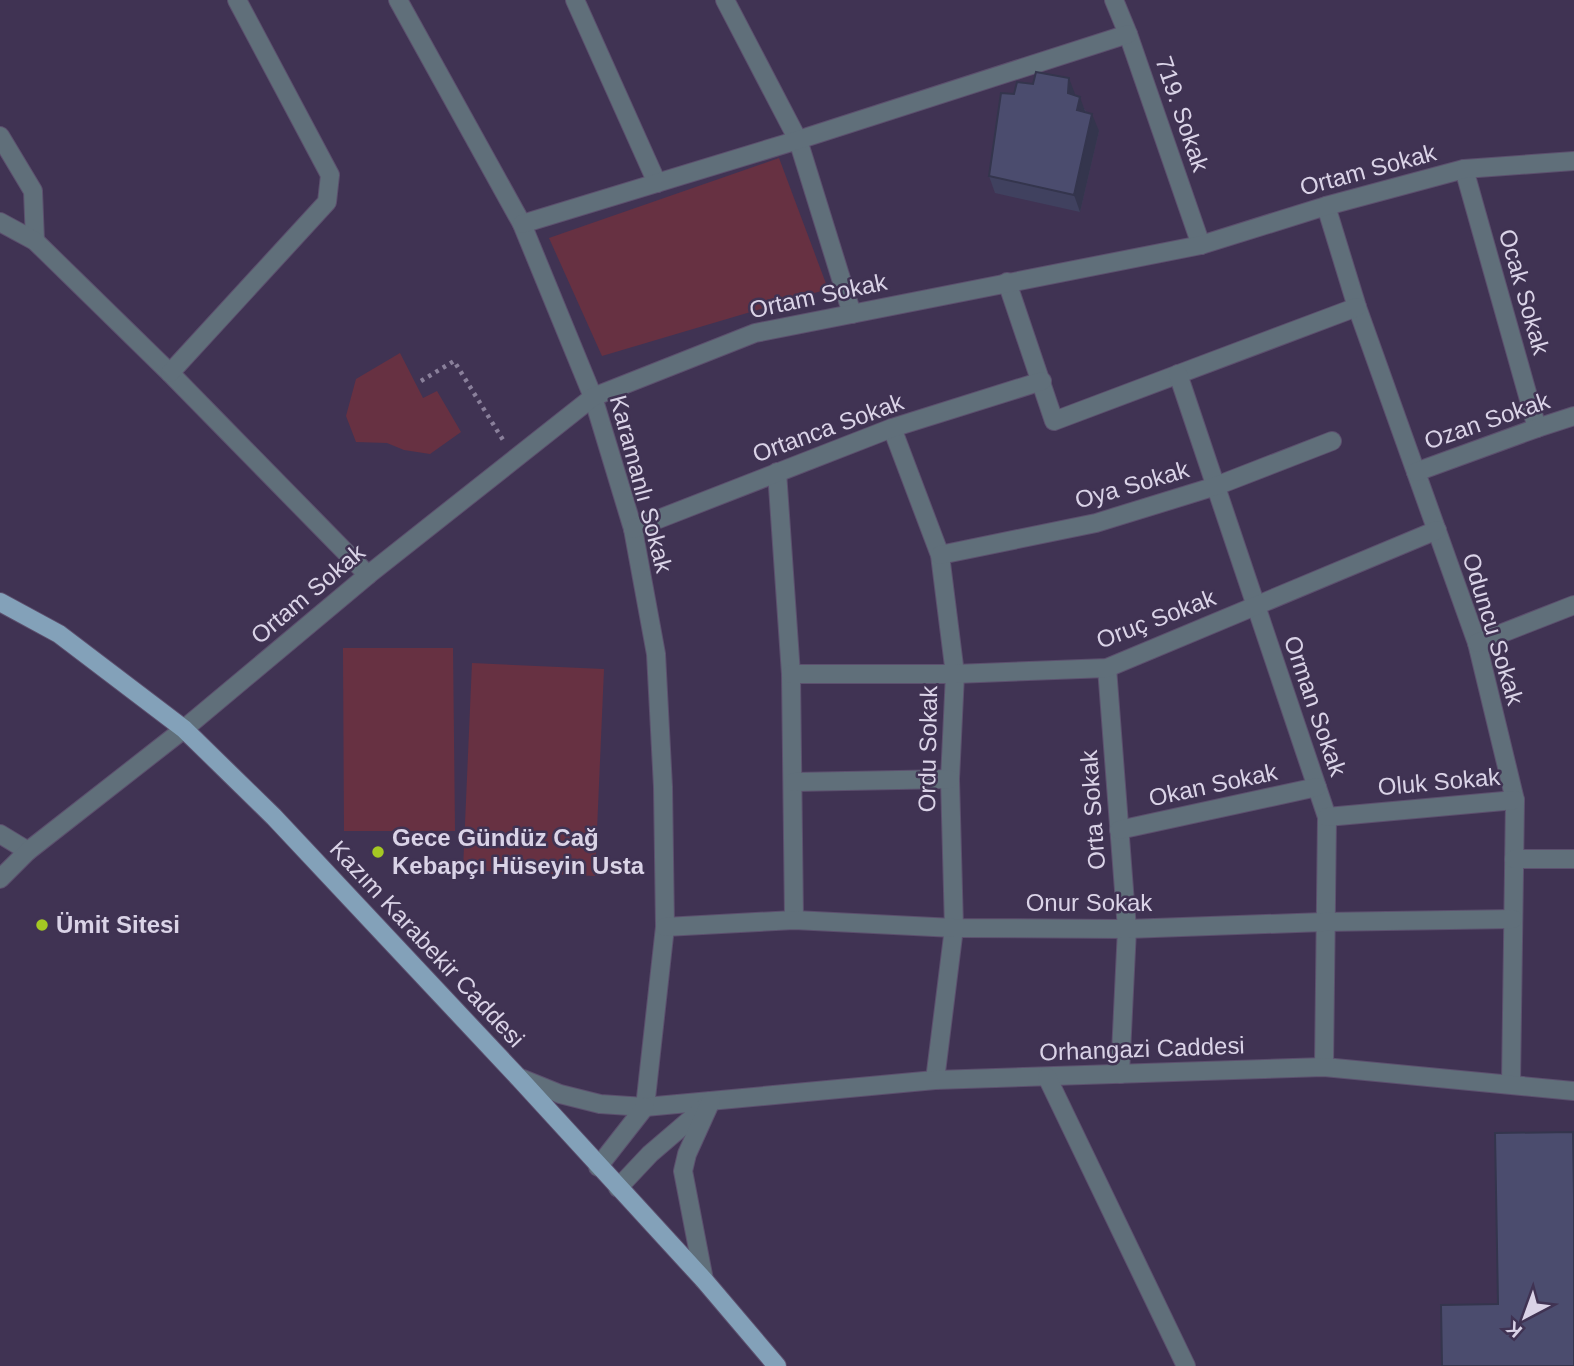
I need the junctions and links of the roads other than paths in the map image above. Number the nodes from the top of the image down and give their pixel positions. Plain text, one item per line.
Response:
1 (237, 0) edge
2 (398, 0) edge
3 (575, 0) edge
4 (725, 0) edge
5 (1114, 0) edge
6 (1128, 34) junction
7 (0, 136) edge
8 (798, 140) junction
9 (1574, 161) edge
10 (1464, 169) junction
11 (657, 183) junction
12 (1326, 206) junction
13 (0, 222) edge
14 (522, 224) junction
15 (35, 241) junction
16 (1201, 245) junction
17 (1007, 282) junction
18 (1357, 306) junction
19 (852, 314) junction
20 (170, 373) junction
21 (1178, 374) junction
22 (1042, 381) junction
23 (593, 397) junction
24 (1574, 416) edge
25 (892, 428) junction
26 (1536, 428) junction
27 (1332, 442) dead end
28 (777, 472) junction
29 (1416, 472) junction
30 (1216, 486) junction
31 (633, 528) junction
32 (1437, 530) junction
33 (940, 555) junction
34 (368, 575) junction
35 (0, 602) edge
36 (1574, 605) edge
37 (1256, 606) junction
38 (1477, 643) junction
39 (1108, 668) junction
40 (791, 674) junction
41 (955, 674) junction
42 (184, 729) junction
43 (950, 779) junction
44 (794, 782) junction
45 (1317, 788) junction
46 (1515, 800) junction
47 (1327, 817) junction
48 (1119, 830) junction
49 (0, 834) edge
50 (28, 851) junction
51 (1514, 859) junction
52 (1574, 859) edge
53 (0, 879) edge
54 (1513, 919) junction
55 (794, 920) junction
56 (1324, 922) junction
57 (665, 927) junction
58 (954, 928) junction
59 (1127, 929) junction
60 (1324, 1067) junction
61 (1120, 1074) junction
62 (518, 1077) junction
63 (1047, 1077) junction
64 (935, 1080) junction
65 (1511, 1084) junction
66 (1574, 1091) edge
67 (711, 1101) junction
68 (645, 1107) junction
69 (598, 1167) junction
70 (618, 1188) junction
71 (704, 1280) junction
72 (777, 1366) edge
73 (1186, 1366) edge

1 - 20 street
2 - 14 street, Karamanlı Sokak
3 - 11 street
4 - 8 street
5 - 6 street, 719. Sokak
6 - 8 street
6 - 16 street, 719. Sokak
7 - 15 street
8 - 11 street
8 - 19 street
9 - 10 street, Ortam Sokak
10 - 12 street, Ortam Sokak
10 - 26 street, Ocak Sokak
11 - 14 street
12 - 16 street, Ortam Sokak
12 - 18 street, Oduncu Sokak
13 - 15 street
14 - 23 street, Karamanlı Sokak
15 - 20 street
16 - 17 street, Ortam Sokak
17 - 19 street, Ortam Sokak
17 - 22 street
18 - 21 street
18 - 29 street, Oduncu Sokak
19 - 23 street, Ortam Sokak
20 - 34 street
21 - 22 street
21 - 30 street, Orman Sokak
22 - 25 street, Ortanca Sokak
23 - 31 street, Karamanlı Sokak
23 - 34 street, Ortam Sokak
24 - 26 street, Ozan Sokak
25 - 28 street, Ortanca Sokak
25 - 33 street, Ordu Sokak
26 - 29 street, Ozan Sokak
27 - 30 street, Oya Sokak
28 - 31 street, Ortanca Sokak
28 - 40 street
29 - 32 street, Oduncu Sokak
30 - 33 street, Oya Sokak
30 - 37 street, Orman Sokak
31 - 57 street, Karamanlı Sokak
32 - 37 street, Oruç Sokak
32 - 38 street, Oduncu Sokak
33 - 41 street, Ordu Sokak
34 - 42 street, Ortam Sokak
35 - 42 main road, Kazım Karabekir Caddesi
36 - 38 street
37 - 39 street, Oruç Sokak
37 - 45 street, Orman Sokak
38 - 46 street, Oduncu Sokak
39 - 41 street, Oruç Sokak
39 - 48 street, Orta Sokak
40 - 41 street, Oruç Sokak
40 - 44 street
41 - 43 street, Ordu Sokak
42 - 50 street, Ortam Sokak
42 - 62 main road, Kazım Karabekir Caddesi
43 - 44 street
43 - 58 street, Ordu Sokak
44 - 55 street
45 - 47 street, Orman Sokak
45 - 48 street, Okan Sokak
46 - 47 street, Oluk Sokak
46 - 51 street, Oduncu Sokak
47 - 56 street, Orman Sokak
48 - 59 street, Orta Sokak
49 - 50 street
50 - 53 street, Ortam Sokak
51 - 52 street
51 - 54 street, Oduncu Sokak
54 - 56 street, Onur Sokak
54 - 65 street, Oduncu Sokak
55 - 57 street, Onur Sokak
55 - 58 street, Onur Sokak
56 - 59 street, Onur Sokak
56 - 60 street, Orman Sokak
57 - 68 street, Karamanlı Sokak
58 - 59 street, Onur Sokak
58 - 64 street, Ordu Sokak
59 - 61 street, Orta Sokak
60 - 61 street, Orhangazi Caddesi
60 - 65 street, Orhangazi Caddesi
61 - 63 street, Orhangazi Caddesi
62 - 68 street, Orhangazi Caddesi
62 - 69 main road, Kazım Karabekir Caddesi
63 - 64 street, Orhangazi Caddesi
63 - 73 street
64 - 67 street, Orhangazi Caddesi
65 - 66 street, Orhangazi Caddesi
67 - 68 street, Orhangazi Caddesi
67 - 70 street
67 - 71 street
68 - 69 street
69 - 70 main road, Kazım Karabekir Caddesi
70 - 71 main road, Kazım Karabekir Caddesi
71 - 72 main road, Kazım Karabekir Caddesi

